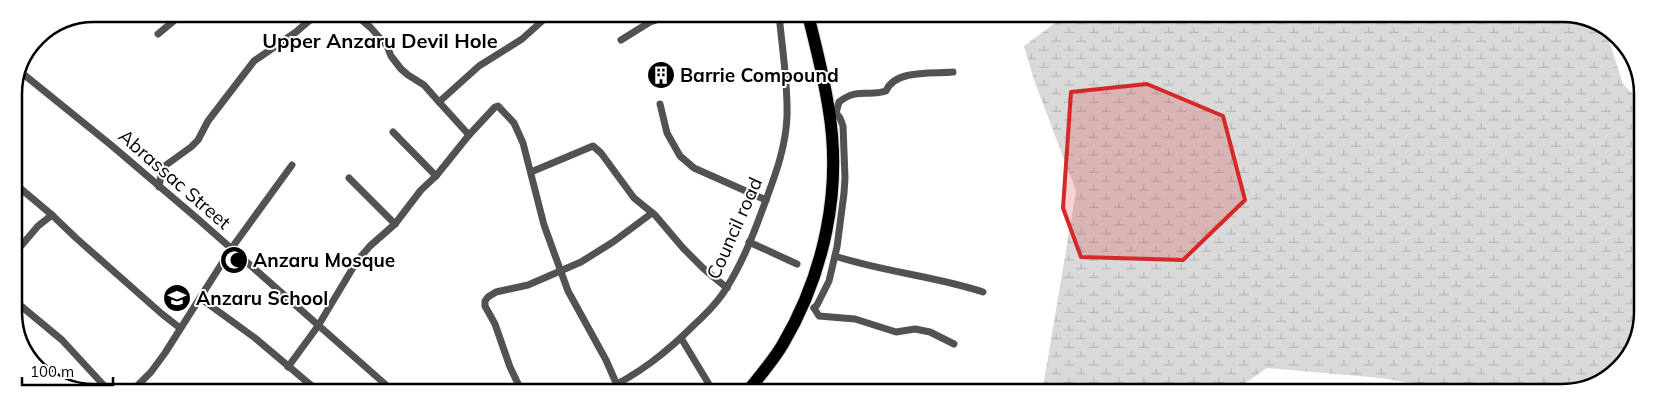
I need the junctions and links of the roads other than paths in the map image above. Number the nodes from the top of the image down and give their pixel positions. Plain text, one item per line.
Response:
1 (171, 23) edge
2 (306, 23) edge
3 (365, 23) edge
4 (540, 23) edge
5 (648, 23) edge
6 (780, 23) edge
7 (810, 23) edge
8 (815, 23) edge
9 (158, 34) dead end
10 (621, 40) dead end
11 (953, 72) dead end
12 (25, 76) edge
13 (439, 102) junction
14 (660, 104) dead end
15 (835, 113) junction
16 (393, 132) dead end
17 (469, 135) junction
18 (292, 165) dead end
19 (531, 172) junction
20 (436, 176) junction
21 (349, 178) dead end
22 (160, 186) junction
23 (23, 190) edge
24 (766, 200) junction
25 (652, 213) junction
26 (52, 214) junction
27 (395, 224) junction
28 (749, 242) junction
29 (23, 244) edge
30 (231, 249) junction
31 (835, 256) junction
32 (797, 264) dead end
33 (561, 271) junction
34 (727, 288) junction
35 (983, 292) dead end
36 (200, 298) junction
37 (23, 308) edge
38 (811, 308) junction
39 (318, 326) junction
40 (180, 328) junction
41 (681, 338) junction
42 (954, 344) dead end
43 (288, 367) junction
44 (103, 384) edge
45 (139, 384) edge
46 (310, 384) edge
47 (385, 384) edge
48 (518, 384) edge
49 (617, 384) edge
50 (619, 384) edge
51 (709, 384) edge
52 (753, 384) edge
53 (760, 384) edge

1 - 9 street
2 - 22 street
3 - 13 street
4 - 13 street
5 - 10 street
6 - 24 street, Council road
7 - 52 highway
8 - 15 highway
11 - 15 street
12 - 22 street, Abrassac Street
13 - 17 street
14 - 24 street
15 - 31 street
15 - 38 highway
16 - 20 street
17 - 19 street
17 - 20 street
18 - 30 street
19 - 25 street
19 - 33 street
20 - 27 street
21 - 27 street
22 - 30 street, Abrassac Street
23 - 26 street
24 - 28 street, Council road
25 - 33 street
25 - 34 street
26 - 29 street
26 - 40 street
27 - 39 street
28 - 32 street
28 - 34 street, Council road
30 - 36 street
30 - 39 street, Abrassac Street
31 - 35 street
31 - 38 street
33 - 48 street
33 - 49 street
34 - 41 street, Council road
36 - 40 street
36 - 43 street
37 - 44 street
38 - 42 street
38 - 53 highway
39 - 43 street
39 - 47 street, Abrassac Street
40 - 45 street
41 - 50 street, Council road
41 - 51 street
43 - 46 street

